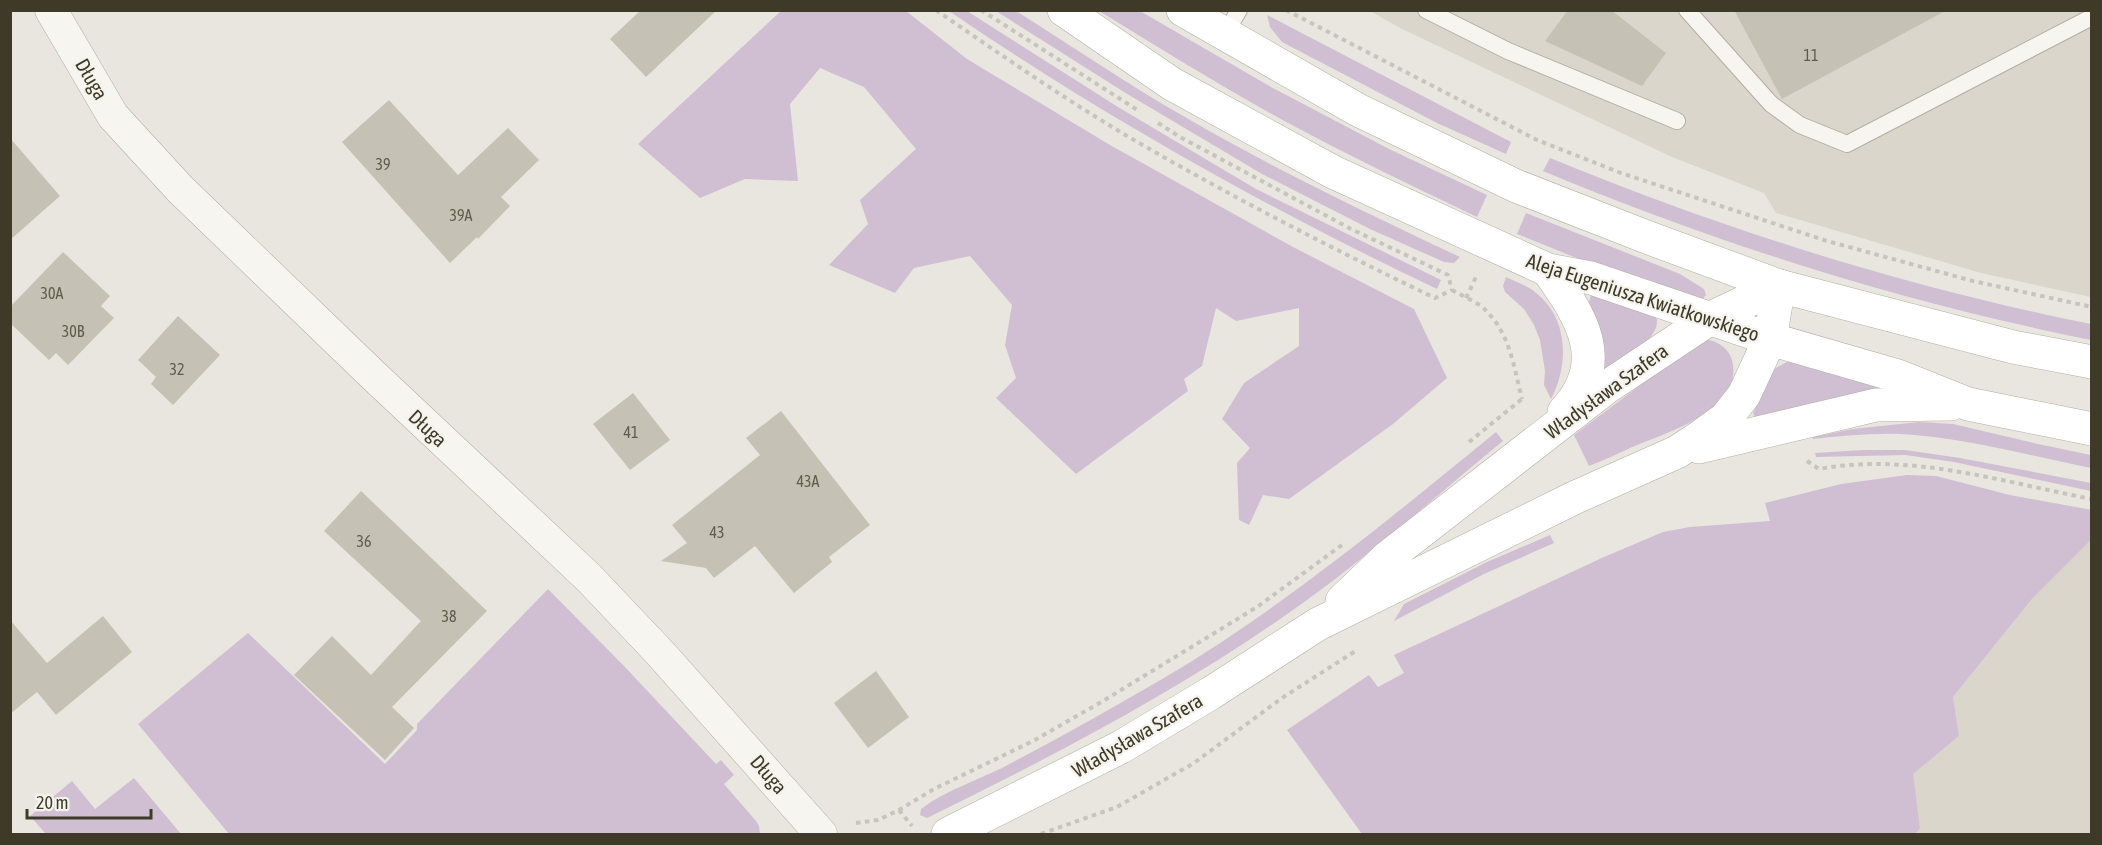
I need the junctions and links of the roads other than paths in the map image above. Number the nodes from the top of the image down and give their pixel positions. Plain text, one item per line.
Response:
1 (51, 10) edge
2 (1064, 10) edge
3 (1183, 10) edge
4 (1426, 10) edge
5 (1687, 10) edge
6 (2091, 17) edge
7 (1232, 22) edge
8 (1677, 121) dead end
9 (1548, 270) junction
10 (1779, 286) junction
11 (1709, 319) junction
12 (1770, 339) junction
13 (2091, 362) edge
14 (1968, 404) junction
15 (2091, 429) edge
16 (1538, 441) junction
17 (1677, 452) junction
18 (1318, 624) junction
19 (821, 834) edge
20 (948, 834) edge

1 - 19 street, Długa
2 - 9 street, Aleja Eugeniusza Kwiatkowskiego
3 - 7 street
4 - 8 lane
5 - 6 lane
7 - 10 street
9 - 11 street, Aleja Eugeniusza Kwiatkowskiego
9 - 16 street, Władysława Szafera
10 - 11 street, Władysława Szafera
10 - 12 street, Władysława Szafera
10 - 13 street
11 - 12 street, Aleja Eugeniusza Kwiatkowskiego
11 - 16 street, Władysława Szafera
12 - 14 street, Aleja Eugeniusza Kwiatkowskiego
12 - 17 street, Władysława Szafera
14 - 15 street, Aleja Eugeniusza Kwiatkowskiego
14 - 17 street, Władysława Szafera
16 - 18 street, Władysława Szafera
17 - 18 street, Władysława Szafera
18 - 20 street, Władysława Szafera

